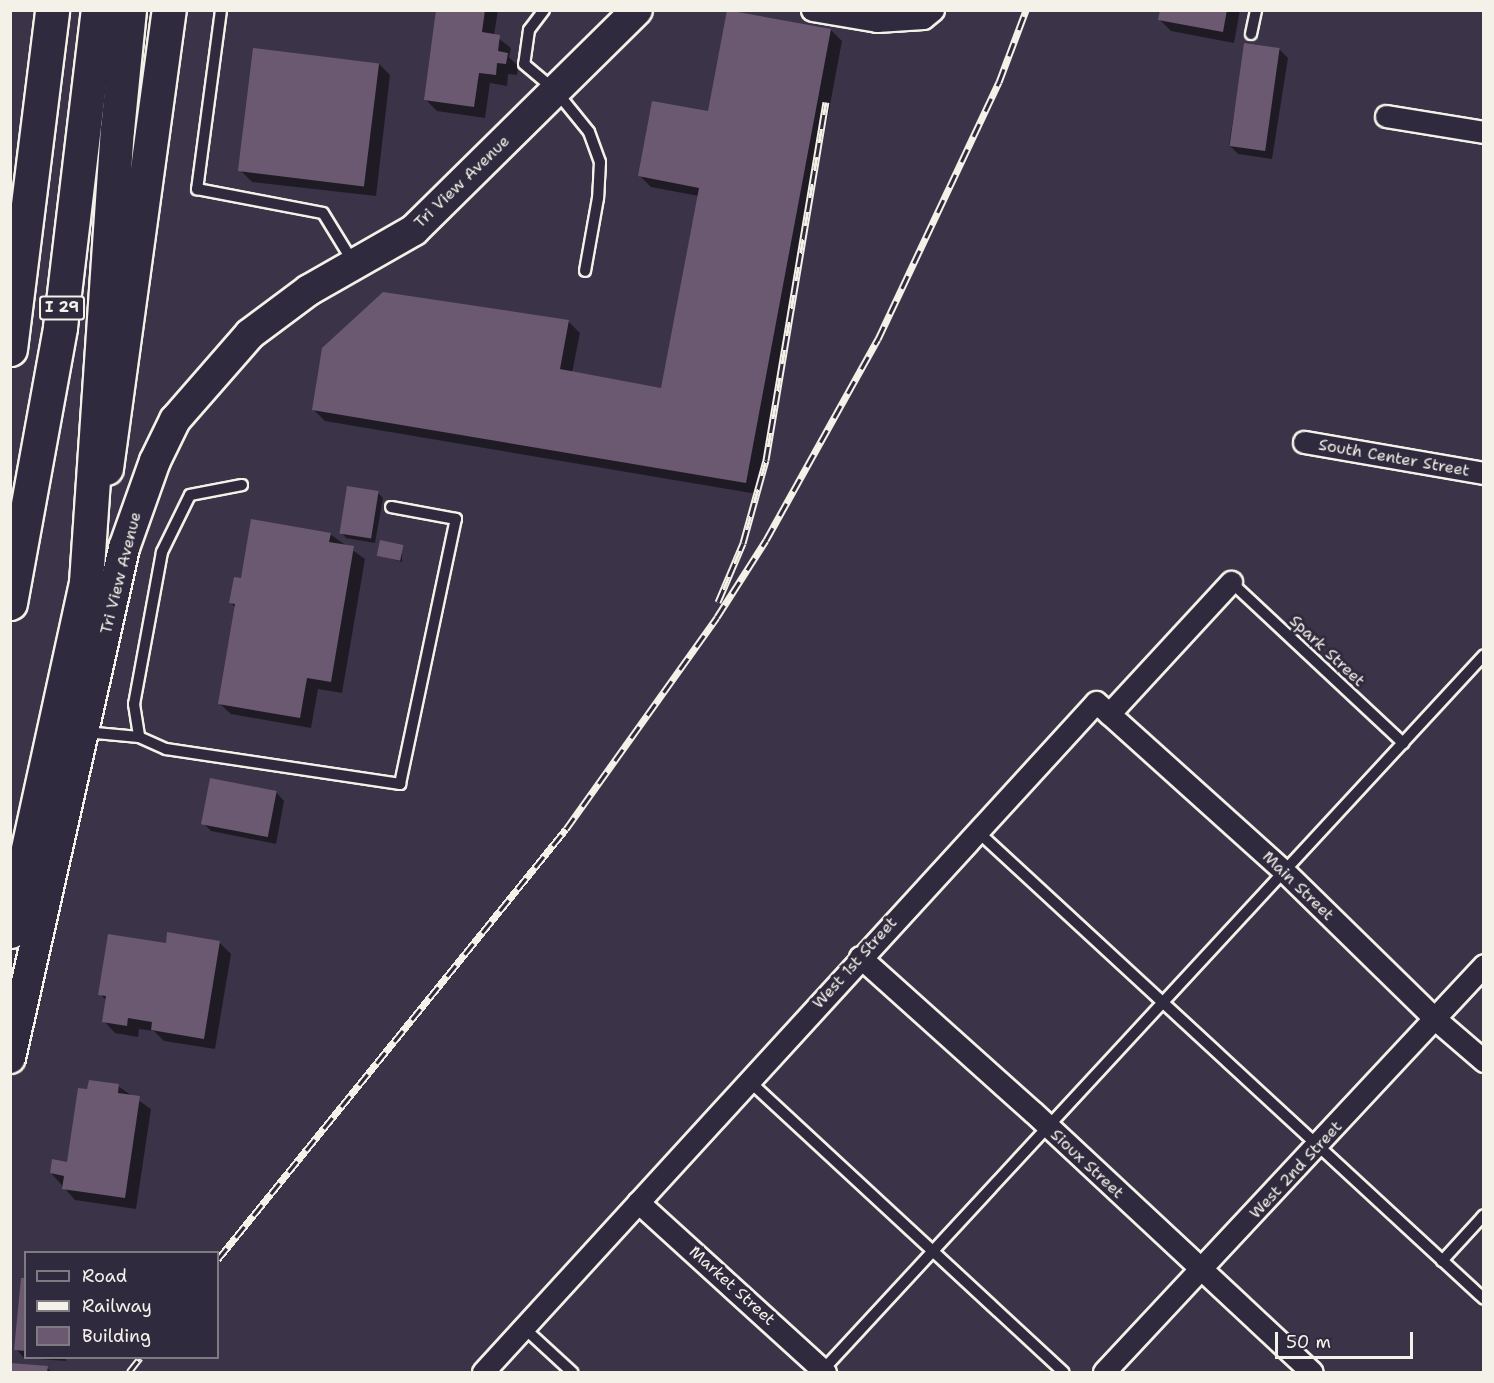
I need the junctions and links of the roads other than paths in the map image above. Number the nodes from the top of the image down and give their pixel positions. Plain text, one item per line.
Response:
1 (52, 10) edge
2 (98, 10) edge
3 (129, 10) edge
4 (169, 10) edge
5 (221, 10) edge
6 (544, 10) edge
7 (637, 10) edge
8 (812, 10) edge
9 (933, 10) edge
10 (1256, 10) edge
11 (1251, 34) dead end
12 (555, 90) junction
13 (1386, 116) dead end
14 (1484, 132) edge
15 (355, 265) junction
16 (585, 271) dead end
17 (10, 349) edge
18 (1304, 442) dead end
19 (1484, 473) edge
20 (242, 485) dead end
21 (391, 507) dead end
22 (86, 582) junction
23 (1231, 582) joint
24 (10, 603) edge
25 (1484, 655) edge
26 (1109, 714) junction
27 (85, 732) junction
28 (139, 737) junction
29 (1403, 743) junction
30 (976, 830) junction
31 (1284, 871) junction
32 (10, 931) edge
33 (860, 957) junction
34 (1484, 965) edge
35 (1162, 1005) junction
36 (1434, 1018) junction
37 (10, 1058) edge
38 (1484, 1061) edge
39 (748, 1080) junction
40 (1045, 1125) junction
41 (1316, 1148) junction
42 (638, 1202) junction
43 (1484, 1215) edge
44 (930, 1251) junction
45 (1442, 1261) junction
46 (1202, 1272) junction
47 (1484, 1299) edge
48 (523, 1327) junction
49 (483, 1372) edge
50 (572, 1372) edge
51 (823, 1372) edge
52 (1063, 1372) edge
53 (1104, 1372) edge
54 (1312, 1372) edge

1 - 17 main road, I 29
2 - 24 main road, I 29
3 - 22 main road
4 - 22 main road
5 - 15 lane
6 - 12 lane
7 - 12 street, Tri View Avenue
8 - 9 street
10 - 11 lane
12 - 15 street, Tri View Avenue
12 - 16 lane
13 - 14 street
15 - 27 street, Tri View Avenue
18 - 19 street, South Center Street
20 - 28 lane
21 - 28 lane
22 - 32 main road
23 - 26 street
23 - 29 lane, Spark Street
25 - 29 lane
26 - 30 street, West 1st Street
26 - 31 street, Main Street
27 - 28 lane
27 - 37 street, Tri View Avenue
29 - 31 lane
30 - 33 street, West 1st Street
30 - 35 lane
31 - 35 lane
31 - 36 street, Main Street
33 - 39 street, West 1st Street
33 - 40 street, Sioux Street
34 - 36 street, West 2nd Street
35 - 40 lane
35 - 41 lane
36 - 38 street, Main Street
36 - 41 street, West 2nd Street
39 - 42 street, West 1st Street
39 - 44 lane
40 - 44 lane
40 - 46 street, Sioux Street
41 - 45 lane
41 - 46 street, West 2nd Street
42 - 48 street, West 1st Street
42 - 51 street, Market Street
43 - 45 lane
44 - 51 lane
44 - 52 lane
45 - 47 lane
46 - 53 street, West 2nd Street
46 - 54 street, Sioux Street
48 - 49 street, West 1st Street
48 - 50 lane

